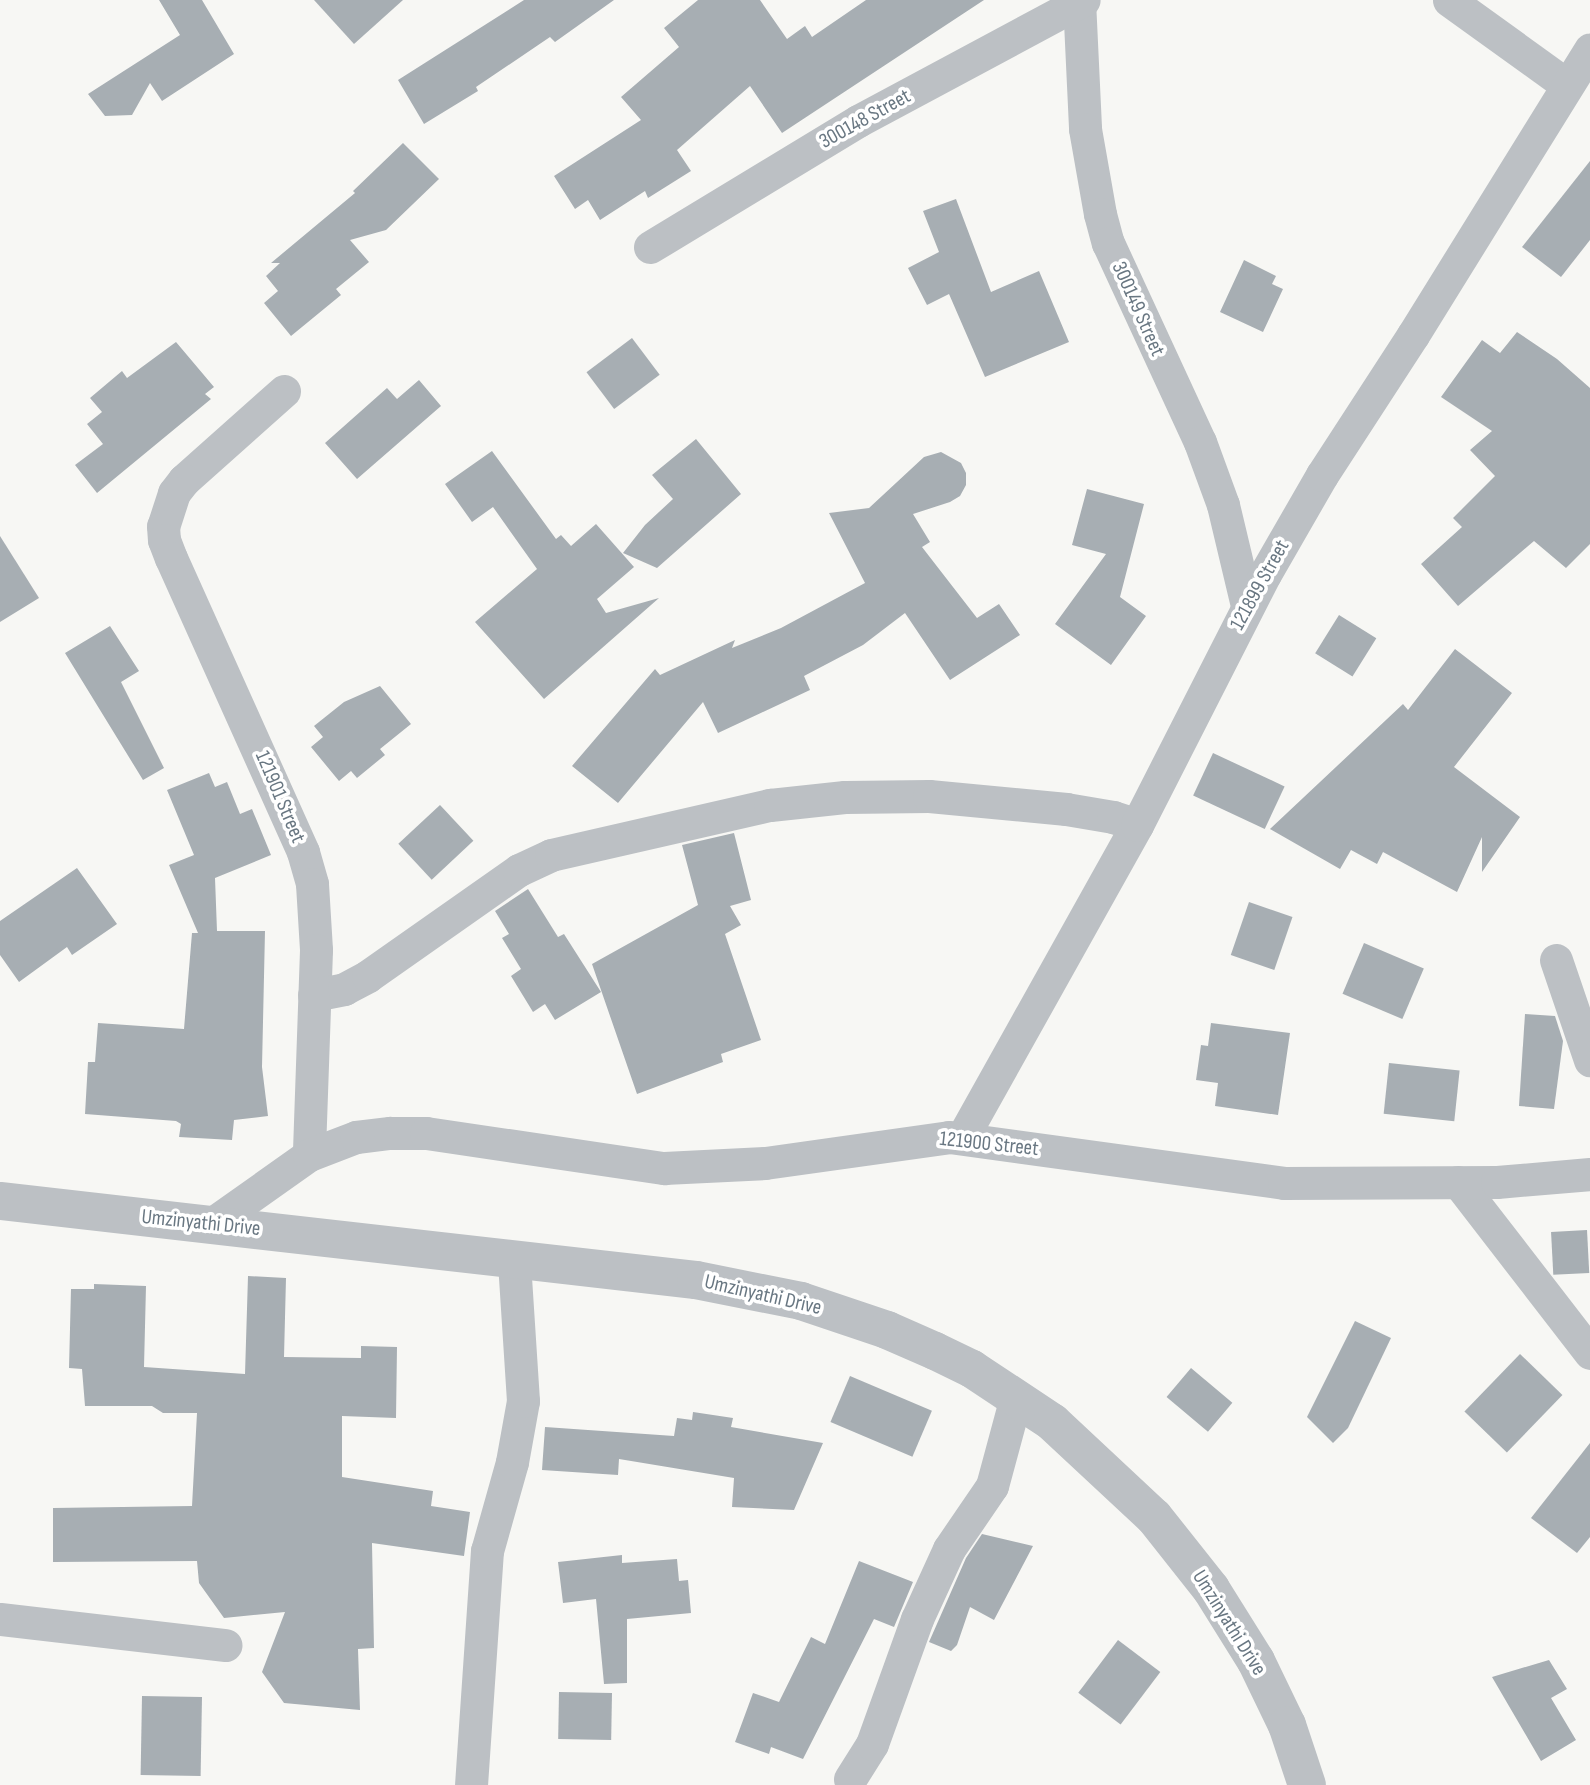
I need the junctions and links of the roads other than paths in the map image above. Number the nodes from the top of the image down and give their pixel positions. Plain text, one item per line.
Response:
1 (1449, 0) edge
2 (1081, 1) edge
3 (1590, 48) edge
4 (1567, 85) junction
5 (650, 247) dead end
6 (284, 391) dead end
7 (1247, 606) junction
8 (1137, 825) junction
9 (1556, 960) dead end
10 (314, 995) junction
11 (1590, 1060) edge
12 (962, 1138) junction
13 (309, 1154) junction
14 (1590, 1174) edge
15 (1458, 1182) junction
16 (0, 1201) edge
17 (213, 1223) junction
18 (514, 1262) junction
19 (1590, 1353) edge
20 (1016, 1397) junction
21 (0, 1619) edge
22 (226, 1645) dead end
23 (850, 1779) dead end
24 (471, 1785) edge
25 (1307, 1785) edge

1 - 4 street
2 - 5 street, 300148 Street
2 - 7 street, 300149 Street
3 - 4 street, 121899 Street
4 - 7 street, 121899 Street
6 - 10 street, 121901 Street
7 - 8 street, 121899 Street
8 - 10 street
8 - 12 street, 121899 Street
9 - 11 street
10 - 13 street, 121901 Street
12 - 13 street, 121900 Street
12 - 15 street, 121900 Street
13 - 17 street
14 - 15 street, 121900 Street
15 - 19 street
16 - 17 street, Umzinyathi Drive
17 - 18 street, Umzinyathi Drive
18 - 20 street, Umzinyathi Drive
18 - 24 street
20 - 23 street
20 - 25 street, Umzinyathi Drive
21 - 22 street

